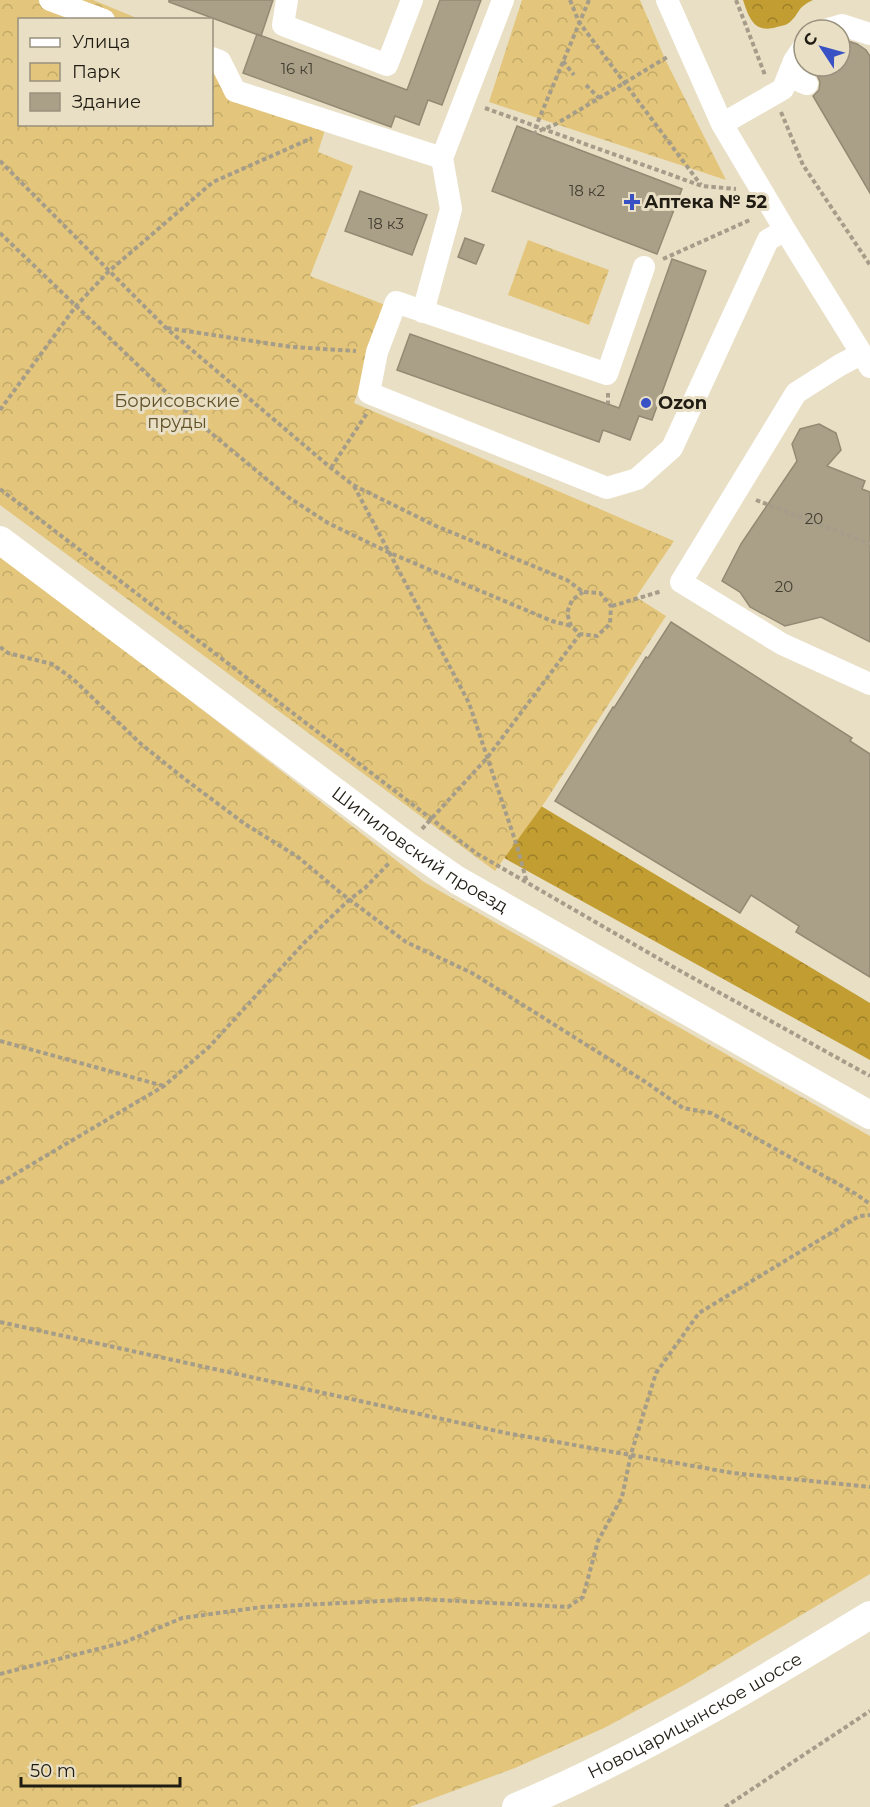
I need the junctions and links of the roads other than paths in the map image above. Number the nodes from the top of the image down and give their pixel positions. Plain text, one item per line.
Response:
1 (50, 0) edge
2 (287, 0) edge
3 (412, 0) edge
4 (503, 0) edge
5 (667, 0) edge
6 (99, 18) edge
7 (852, 28) edge
8 (870, 34) edge
9 (213, 58) edge
10 (797, 78) edge
11 (722, 124) junction
12 (442, 158) junction
13 (784, 230) junction
14 (644, 267) road end
15 (423, 312) junction
16 (865, 361) edge
17 (0, 540) edge
18 (870, 684) edge
19 (870, 1115) edge
20 (870, 1615) edge
21 (516, 1807) edge

1 - 6 street
2 - 3 street
4 - 12 street
5 - 11 street
7 - 8 street
9 - 12 street
10 - 11 street
11 - 13 street
12 - 15 street
13 - 15 street
13 - 16 street
14 - 15 street
16 - 18 street
17 - 19 main road, Шипиловский проезд
20 - 21 main road, Новоцарицынское шоссе

